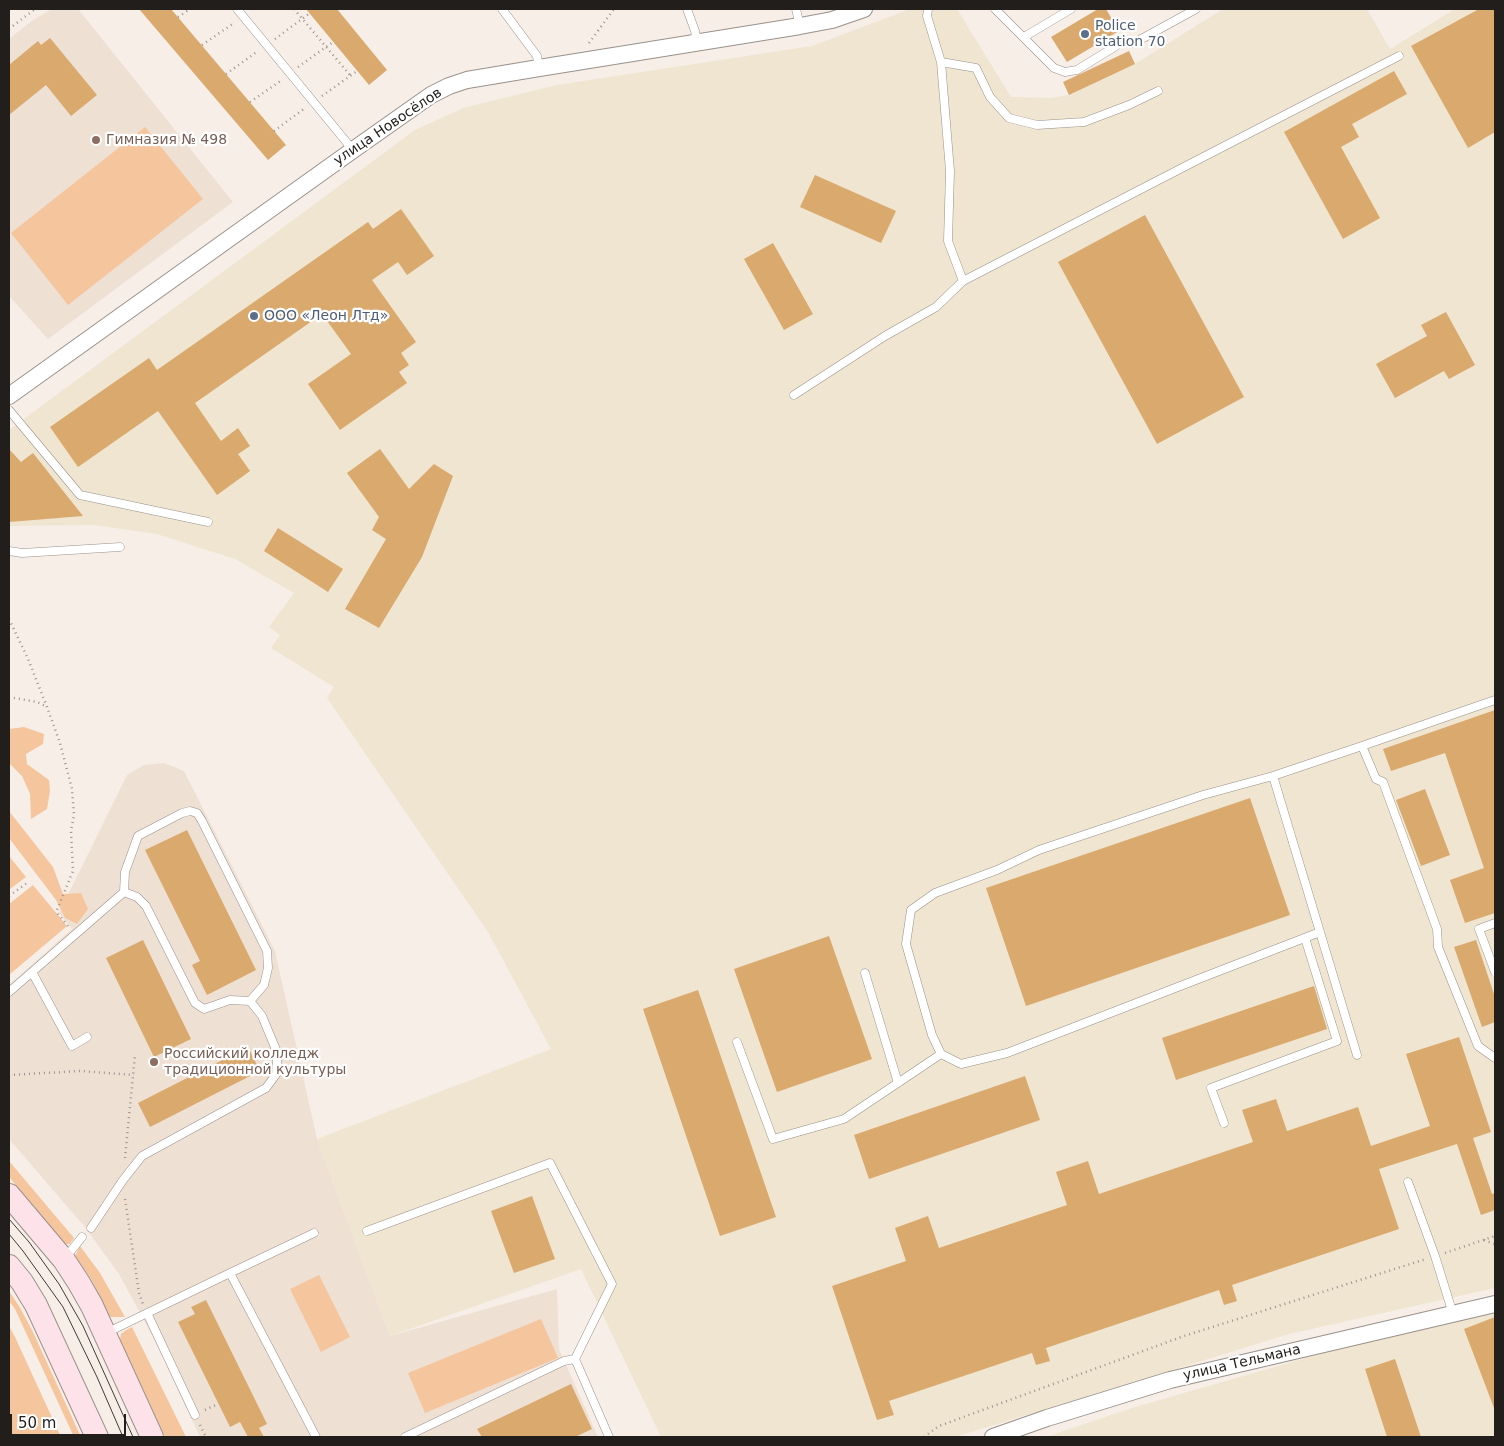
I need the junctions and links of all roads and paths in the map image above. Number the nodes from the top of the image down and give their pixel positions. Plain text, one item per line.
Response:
1 (35, 9) edge
2 (190, 9) edge
3 (237, 9) edge
4 (294, 9) edge
5 (502, 9) edge
6 (614, 9) edge
7 (687, 9) edge
8 (796, 9) edge
9 (864, 9) edge
10 (928, 9) edge
11 (995, 9) edge
12 (1071, 9) edge
13 (1196, 9) edge
14 (1187, 11) edge
15 (310, 13) dead end
16 (243, 16) junction
17 (178, 17) dead end
18 (302, 19) junction
19 (800, 26) junction
20 (9, 29) edge
21 (1024, 37) junction
22 (333, 42) dead end
23 (697, 42) junction
24 (1134, 43) dead end
25 (266, 45) junction
26 (202, 46) dead end
27 (1116, 46) dead end
28 (326, 47) junction
29 (585, 49) dead end
30 (1399, 56) dead end
31 (941, 62) junction
32 (539, 68) junction
33 (357, 71) dead end
34 (290, 73) junction
35 (226, 74) dead end
36 (350, 75) junction
37 (1158, 91) dead end
38 (250, 102) dead end
39 (314, 102) junction
40 (274, 130) dead end
41 (353, 150) junction
42 (963, 281) junction
43 (794, 395) dead end
44 (9, 396) edge
45 (9, 410) edge
46 (208, 522) dead end
47 (120, 547) dead end
48 (9, 551) edge
49 (9, 619) edge
50 (9, 698) edge
51 (1495, 700) edge
52 (47, 707) junction
53 (1362, 746) junction
54 (1273, 776) junction
55 (27, 883) dead end
56 (124, 892) junction
57 (9, 896) edge
58 (1495, 923) edge
59 (68, 926) dead end
60 (1320, 932) junction
61 (1305, 938) junction
62 (32, 972) junction
63 (1495, 972) edge
64 (865, 973) dead end
65 (9, 992) edge
66 (250, 1002) junction
67 (87, 1037) dead end
68 (737, 1042) dead end
69 (941, 1054) junction
70 (1357, 1055) dead end
71 (1495, 1058) edge
72 (9, 1075) edge
73 (134, 1075) dead end
74 (898, 1083) junction
75 (1224, 1123) dead end
76 (1408, 1182) dead end
77 (9, 1196) edge
78 (91, 1228) dead end
79 (367, 1231) dead end
80 (314, 1233) dead end
81 (1495, 1236) edge
82 (82, 1237) dead end
83 (1483, 1240) junction
84 (1495, 1244) edge
85 (1436, 1256) junction
86 (64, 1260) junction
87 (9, 1266) edge
88 (230, 1273) junction
89 (1495, 1304) edge
90 (147, 1314) junction
91 (1453, 1314) junction
92 (105, 1334) junction
93 (575, 1359) junction
94 (195, 1415) dead end
95 (97, 1437) edge
96 (152, 1437) edge
97 (316, 1437) edge
98 (405, 1437) edge
99 (609, 1437) edge
100 (924, 1437) edge
101 (993, 1437) edge

1 - 20 path
2 - 17 path
3 - 16 lane
4 - 18 path
5 - 32 lane
6 - 29 path
7 - 23 lane
8 - 19 lane
9 - 19 street, улица Новосёлов
10 - 31 lane
11 - 21 lane
12 - 21 lane
13 - 14 lane
14 - 24 lane
15 - 18 path
16 - 25 lane
16 - 26 path
18 - 25 path
18 - 28 path
19 - 23 street, улица Новосёлов
21 - 27 lane
22 - 28 path
23 - 32 street, улица Новосёлов
25 - 34 lane
25 - 35 path
28 - 34 path
28 - 36 path
30 - 42 lane
31 - 37 lane
31 - 42 lane
32 - 41 street, улица Новосёлов
33 - 36 path
34 - 38 path
34 - 39 lane
36 - 39 path
39 - 40 path
39 - 41 lane
41 - 44 street, улица Новосёлов
42 - 43 lane
45 - 46 lane
47 - 48 lane
49 - 52 path
50 - 52 path
51 - 53 lane
52 - 59 path
53 - 54 lane
53 - 71 lane
54 - 60 lane
54 - 69 lane
55 - 57 path
56 - 62 lane
56 - 66 lane
56 - 66 lane
58 - 63 lane
60 - 61 lane
60 - 70 lane
61 - 69 lane
61 - 75 lane
62 - 65 lane
62 - 67 lane
64 - 74 lane
66 - 78 lane
68 - 74 lane
69 - 74 lane
72 - 73 path
76 - 85 lane
77 - 86 main road
79 - 93 lane
80 - 88 lane
81 - 83 path
82 - 86 lane
83 - 84 path
83 - 85 path
85 - 91 lane
85 - 100 path
86 - 92 main road
87 - 95 main road
88 - 90 lane
88 - 97 lane
89 - 91 street, улица Тельмана
90 - 92 lane
90 - 94 lane
91 - 101 street, улица Тельмана
92 - 96 main road
93 - 98 lane
93 - 99 lane

